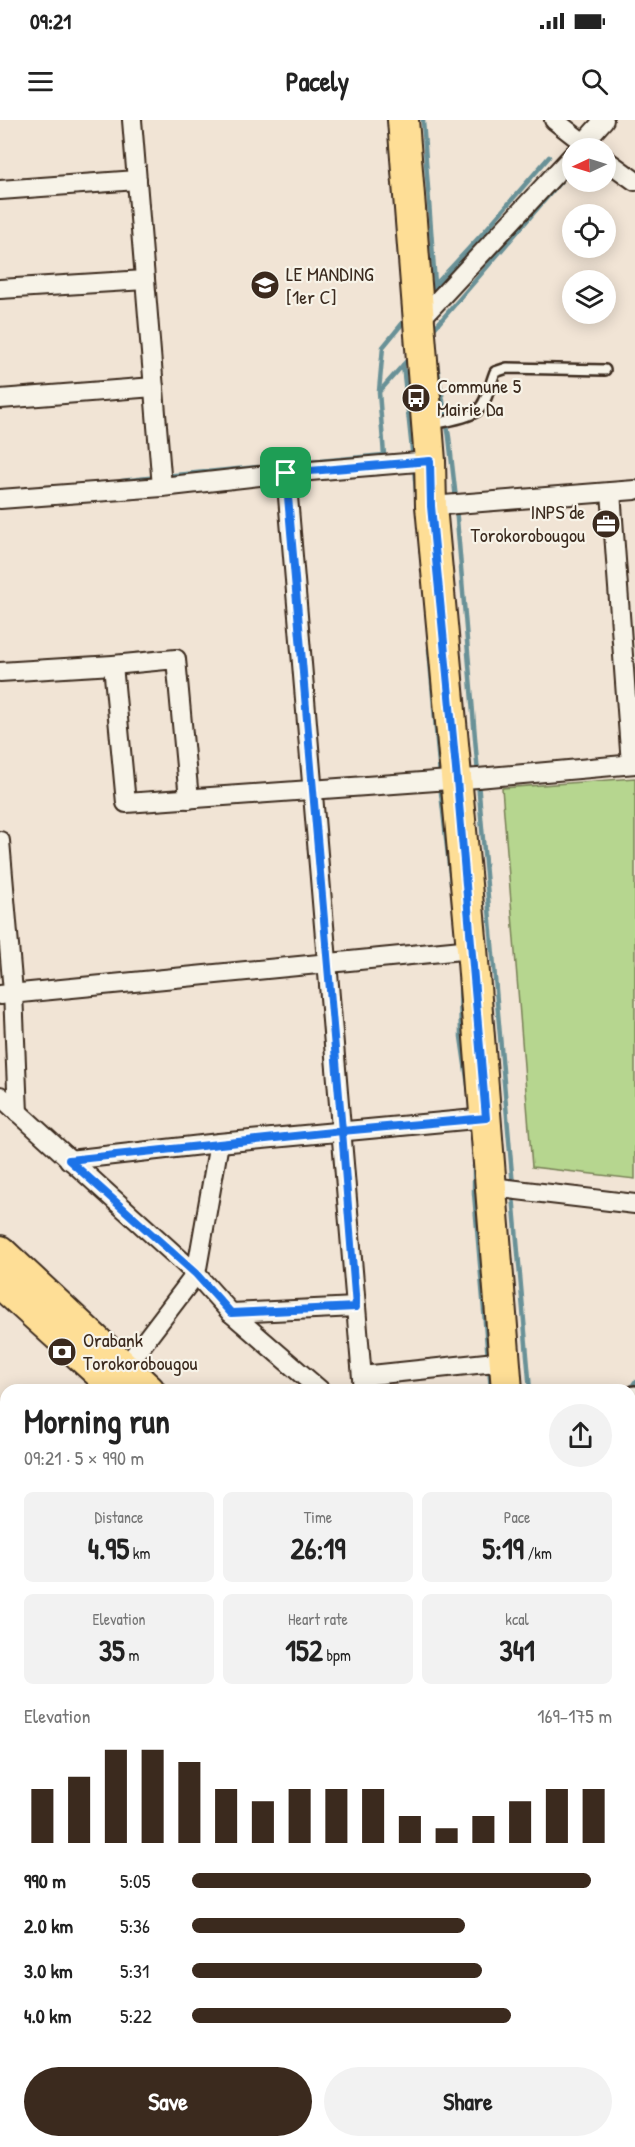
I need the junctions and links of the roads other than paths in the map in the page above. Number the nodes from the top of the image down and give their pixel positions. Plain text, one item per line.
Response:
1 (132, 120) edge
2 (403, 120) edge
3 (554, 120) edge
4 (604, 120) edge
5 (571, 138) edge
6 (590, 138) edge
7 (616, 167) edge
8 (562, 169) edge
9 (137, 180) junction
10 (635, 181) edge
11 (0, 190) edge
12 (145, 280) junction
13 (0, 289) edge
14 (418, 322) junction
15 (605, 370) dead end
16 (154, 387) junction
17 (0, 399) edge
18 (426, 425) junction
19 (430, 461) junction
20 (286, 473) junction
21 (162, 487) junction
22 (635, 490) edge
23 (610, 492) junction
24 (0, 499) edge
25 (431, 506) junction
26 (628, 635) edge
27 (113, 665) junction
28 (0, 672) edge
29 (633, 764) edge
30 (457, 780) junction
31 (313, 789) junction
32 (189, 799) junction
33 (0, 841) edge
34 (472, 949) junction
35 (328, 963) junction
36 (6, 994) edge
37 (0, 1096) edge
38 (18, 1113) junction
39 (486, 1118) junction
40 (342, 1131) junction
41 (219, 1143) junction
42 (69, 1160) junction
43 (492, 1187) junction
44 (635, 1204) edge
45 (0, 1251) edge
46 (196, 1274) junction
47 (0, 1283) edge
48 (356, 1307) junction
49 (231, 1313) junction
50 (505, 1361) junction
51 (115, 1383) edge
52 (363, 1383) edge
53 (313, 1384) edge
54 (507, 1384) edge

1 - 9 street
2 - 14 main road
3 - 5 street
4 - 6 street
7 - 10 street
8 - 14 street
9 - 11 street
9 - 12 street
12 - 13 street
12 - 16 street
14 - 18 main road
15 - 18 lane
16 - 17 street
16 - 21 street
18 - 19 main road
19 - 20 street
19 - 25 main road
20 - 21 street
20 - 31 street
21 - 24 street
22 - 23 street
23 - 25 street
23 - 26 street
25 - 30 main road
26 - 29 street
27 - 28 street
27 - 32 street
27 - 32 street
29 - 30 street
30 - 31 street
30 - 34 main road
31 - 32 street
31 - 35 street
33 - 36 street
34 - 35 street
34 - 39 main road
35 - 36 street
35 - 40 street
36 - 38 street
37 - 38 street
38 - 42 street
39 - 40 street
39 - 43 main road
40 - 41 street
40 - 48 street
41 - 42 street
41 - 46 street
42 - 46 street
43 - 44 street
43 - 50 main road
45 - 51 main road
46 - 49 street
46 - 51 street
47 - 51 main road
48 - 49 street
48 - 52 street
49 - 53 street
50 - 52 street
50 - 54 main road

